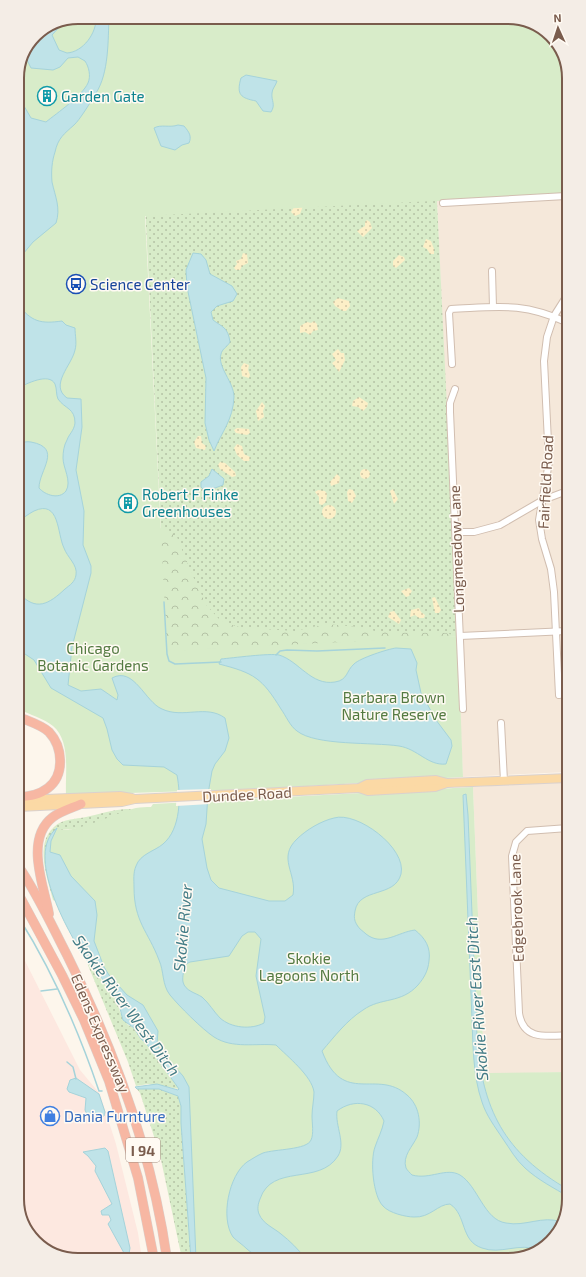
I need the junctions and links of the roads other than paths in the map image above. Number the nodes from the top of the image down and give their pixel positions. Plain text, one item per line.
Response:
1 (562, 196) edge
2 (443, 203) dead end
3 (492, 271) dead end
4 (562, 303) edge
5 (494, 307) junction
6 (554, 316) junction
7 (562, 320) edge
8 (452, 364) dead end
9 (455, 389) dead end
10 (562, 494) edge
11 (543, 500) junction
12 (456, 532) junction
13 (562, 631) edge
14 (556, 632) junction
15 (460, 636) junction
16 (559, 695) dead end
17 (463, 709) dead end
18 (24, 719) edge
19 (501, 723) dead end
20 (562, 778) edge
21 (504, 781) junction
22 (24, 797) edge
23 (135, 799) junction
24 (24, 800) edge
25 (81, 804) junction
26 (24, 807) edge
27 (562, 828) edge
28 (24, 876) edge
29 (24, 905) edge
30 (51, 923) junction
31 (562, 1035) edge
32 (153, 1253) edge
33 (166, 1253) edge

1 - 2 street
3 - 5 street
4 - 6 street, Fairfield Road
5 - 6 street
5 - 8 street
6 - 7 street
6 - 11 street, Fairfield Road
9 - 12 street, Longmeadow Lane
10 - 11 street
11 - 12 street
11 - 14 street, Fairfield Road
12 - 15 street, Longmeadow Lane
13 - 14 street
14 - 15 street
14 - 16 street, Fairfield Road
15 - 17 street, Longmeadow Lane
18 - 22 highway
19 - 21 street
20 - 21 main road, Dundee Road
21 - 23 main road, Dundee Road
23 - 24 main road, Dundee Road
23 - 25 main road, Dundee Road
25 - 26 main road, Dundee Road
25 - 30 highway
27 - 31 street, Edgebrook Lane
28 - 30 highway, Edens Expressway / I 94
29 - 32 highway, Edens Expressway / I 94
30 - 33 highway, Edens Expressway / I 94

